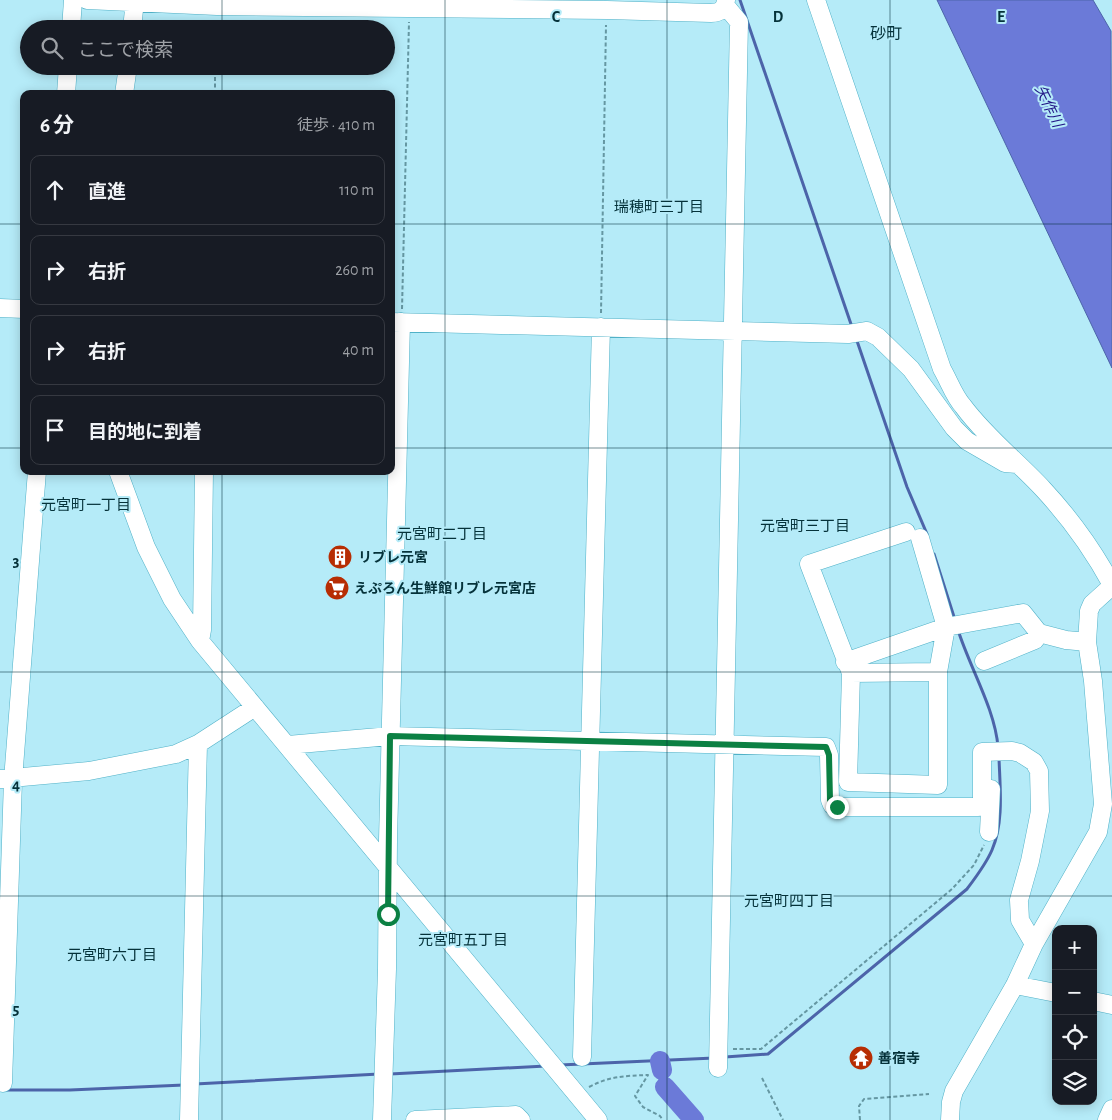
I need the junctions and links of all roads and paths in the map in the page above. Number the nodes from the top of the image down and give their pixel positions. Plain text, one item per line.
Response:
1 (73, 0) edge
2 (87, 0) edge
3 (816, 0) edge
4 (135, 1) edge
5 (725, 2) edge
6 (217, 3) edge
7 (410, 5) edge
8 (516, 5) edge
9 (607, 10) junction
10 (72, 20) edge
11 (133, 20) edge
12 (67, 75) edge
13 (127, 75) edge
14 (215, 75) edge
15 (66, 90) edge
16 (125, 90) edge
17 (215, 90) edge
18 (0, 308) edge
19 (20, 309) edge
20 (396, 322) edge
21 (601, 328) junction
22 (732, 331) junction
23 (395, 391) edge
24 (1017, 464) junction
25 (37, 475) edge
26 (119, 475) edge
27 (204, 475) edge
28 (394, 475) edge
29 (1112, 585) edge
30 (946, 627) junction
31 (1039, 633) junction
32 (200, 641) junction
33 (1088, 642) junction
34 (984, 661) dead end
35 (848, 668) junction
36 (938, 672) junction
37 (255, 707) junction
38 (390, 736) junction
39 (590, 741) junction
40 (198, 744) junction
41 (288, 745) junction
42 (724, 745) junction
43 (996, 751) junction
44 (6, 780) edge
45 (989, 832) joint
46 (389, 868) junction
47 (1034, 944) junction
48 (1015, 985) junction
49 (1052, 993) edge
50 (1097, 1002) edge
51 (1112, 1005) edge
52 (718, 1049) junction
53 (582, 1056) dead end
54 (718, 1068) dead end
55 (762, 1078) dead end
56 (3, 1083) dead end
57 (577, 1094) junction
58 (929, 1094) dead end
59 (1112, 1109) edge
60 (189, 1120) edge
61 (382, 1120) edge
62 (415, 1120) edge
63 (521, 1120) edge
64 (598, 1120) edge
65 (663, 1120) edge
66 (783, 1120) edge
67 (860, 1120) edge
68 (950, 1120) edge
69 (1108, 1120) edge

1 - 10 street
2 - 4 street
3 - 24 street
4 - 6 street
4 - 11 street
5 - 9 street
5 - 22 street
6 - 7 street
7 - 8 street
7 - 20 path
8 - 9 street
9 - 21 path
12 - 15 street
13 - 16 street
14 - 17 path
18 - 19 street
20 - 21 street
20 - 23 street
21 - 22 street
21 - 39 street
22 - 24 street
22 - 42 street
24 - 29 street
25 - 44 street
26 - 32 street
27 - 32 street
28 - 38 street
29 - 33 street
30 - 31 street
30 - 35 street
30 - 35 street
30 - 36 street
31 - 33 street
31 - 34 street
32 - 37 street
33 - 47 street
35 - 36 street
35 - 36 street
37 - 40 street
37 - 41 street
38 - 39 street
38 - 41 street
38 - 46 street
39 - 42 street
39 - 53 street
40 - 44 street
40 - 60 street
41 - 46 street
42 - 43 street
42 - 52 street
43 - 45 street
43 - 47 street
44 - 56 street
45 - 52 path
46 - 57 street
46 - 61 street
47 - 48 street
48 - 49 street
48 - 68 street
50 - 51 street
52 - 54 street
55 - 66 path
57 - 64 street
57 - 65 path
58 - 67 path
59 - 69 street
62 - 63 street

